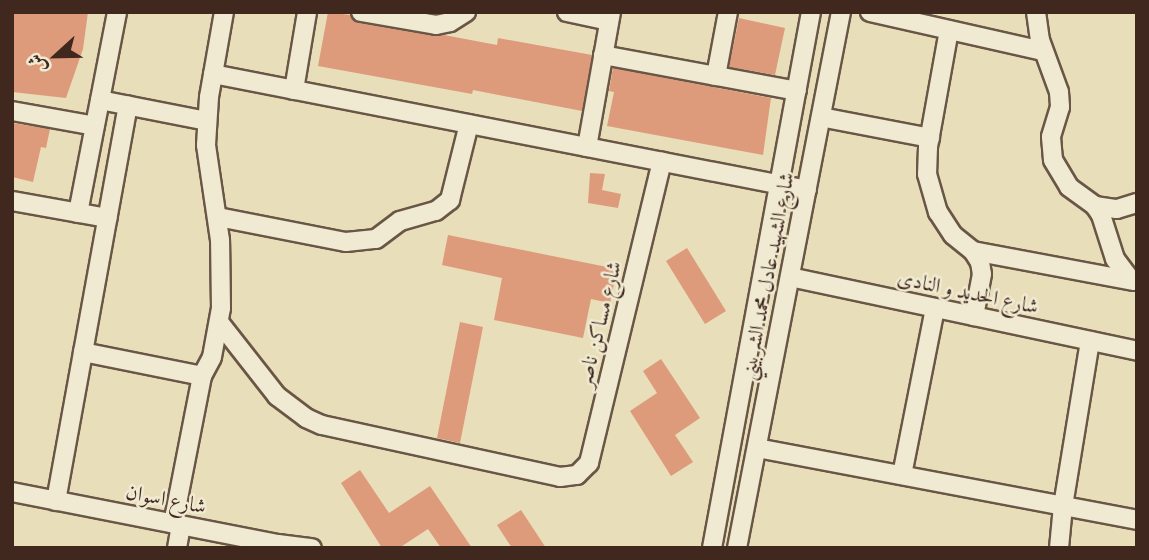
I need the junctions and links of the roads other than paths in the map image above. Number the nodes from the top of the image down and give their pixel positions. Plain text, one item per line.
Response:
1 (117, 12) edge
2 (307, 12) edge
3 (361, 12) edge
4 (466, 12) edge
5 (567, 12) edge
6 (728, 12) edge
7 (811, 12) edge
8 (841, 12) edge
9 (870, 12) edge
10 (1036, 12) edge
11 (218, 13) edge
12 (380, 14) edge
13 (610, 16) edge
14 (950, 30) junction
15 (1043, 51) junction
16 (603, 55) junction
17 (213, 74) junction
18 (716, 76) junction
19 (294, 90) junction
20 (797, 91) junction
21 (100, 100) junction
22 (128, 105) junction
23 (12, 111) edge
24 (821, 117) junction
25 (207, 121) junction
26 (468, 124) junction
27 (95, 126) junction
28 (930, 138) junction
29 (587, 147) junction
30 (662, 162) junction
31 (779, 185) junction
32 (807, 190) junction
33 (12, 201) edge
34 (1137, 203) edge
35 (1095, 206) junction
36 (78, 213) junction
37 (218, 217) junction
38 (107, 218) junction
39 (973, 251) junction
40 (790, 277) junction
41 (1134, 281) edge
42 (935, 308) junction
43 (974, 316) junction
44 (219, 322) junction
45 (1090, 341) junction
46 (1137, 351) edge
47 (83, 352) junction
48 (202, 376) junction
49 (757, 448) junction
50 (902, 475) junction
51 (12, 492) edge
52 (56, 501) junction
53 (1063, 506) junction
54 (1137, 520) edge
55 (177, 525) junction
56 (177, 548) edge
57 (312, 548) edge
58 (712, 548) edge
59 (737, 548) edge
60 (1059, 548) edge

1 - 21 street
2 - 19 street
3 - 12 street
4 - 12 street
5 - 13 street
6 - 18 street
7 - 20 street, شارع الشهيد عادل محمد الشربيني
8 - 24 street, شارع الشهيد عادل محمد الشربيني
9 - 14 street
10 - 15 street
11 - 17 street
13 - 16 street
14 - 15 street
14 - 28 street
15 - 35 street
16 - 18 street
16 - 29 street
17 - 19 street
17 - 25 street
18 - 20 street
19 - 26 street
20 - 31 street, شارع الشهيد عادل محمد الشربيني
21 - 22 street
21 - 27 street
22 - 25 street
22 - 38 street
23 - 27 street
24 - 28 street
24 - 32 street, شارع الشهيد عادل محمد الشربيني
25 - 37 street
26 - 29 street
26 - 37 street
27 - 36 street
28 - 39 street
29 - 30 street
30 - 31 street
30 - 44 street, شارع مساكن ناصر
31 - 32 street
31 - 58 street, شارع الشهيد عادل محمد الشربيني
32 - 40 street, شارع الشهيد عادل محمد الشربيني
33 - 36 street
34 - 35 street
35 - 41 street
36 - 38 street
37 - 44 street
38 - 47 street
39 - 41 street
39 - 43 street
40 - 42 street, شارع الحديد و النادى
40 - 49 street, شارع الشهيد عادل محمد الشربيني
42 - 43 street, شارع الحديد و النادى
42 - 50 street
43 - 45 street, شارع الحديد و النادى
44 - 48 street
45 - 46 street, شارع الحديد و النادى
45 - 53 street
47 - 48 street
47 - 52 street
48 - 55 street
49 - 50 street
49 - 59 street, شارع الشهيد عادل محمد الشربيني
50 - 53 street
51 - 52 street, شارع اسوان
52 - 55 street, شارع اسوان
53 - 54 street
53 - 60 street
55 - 56 street
55 - 57 street, شارع اسوان

